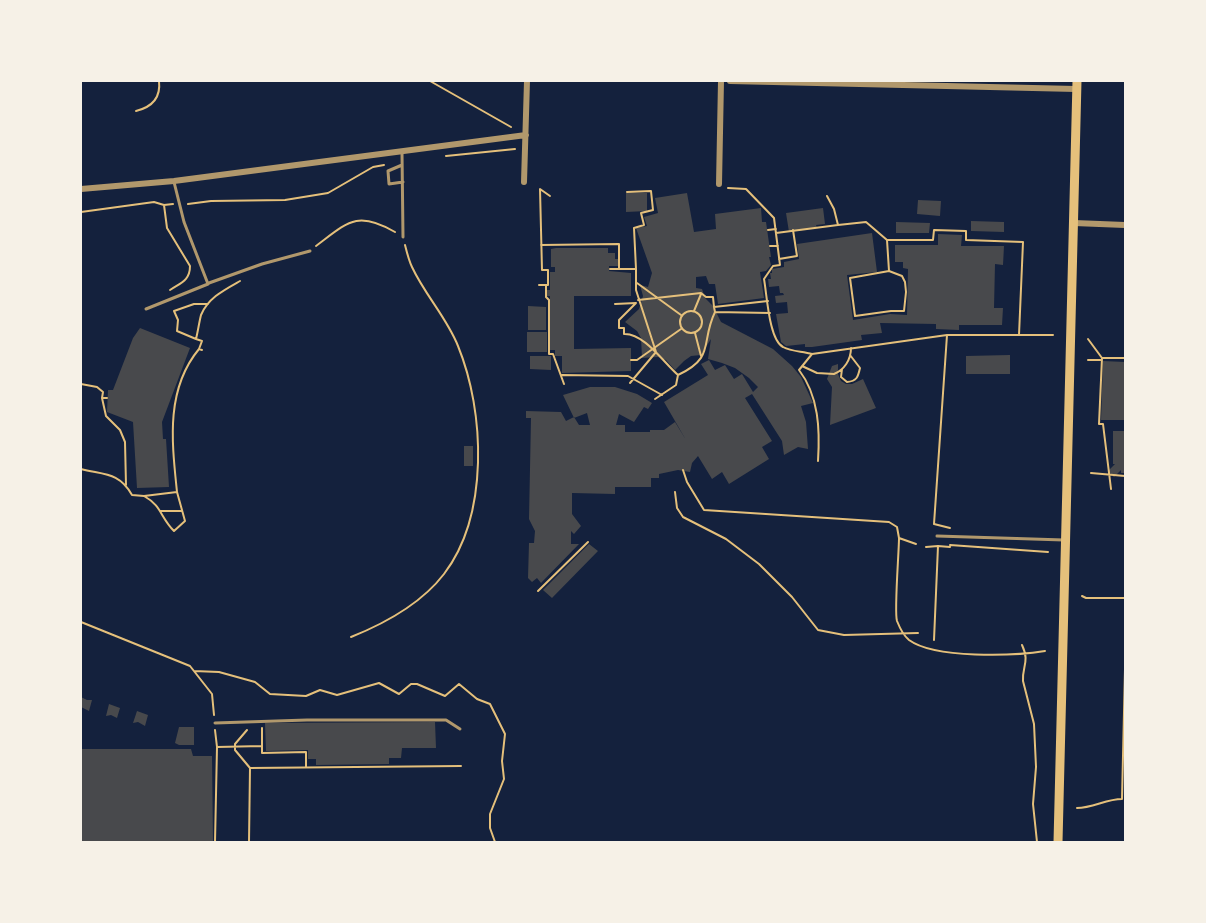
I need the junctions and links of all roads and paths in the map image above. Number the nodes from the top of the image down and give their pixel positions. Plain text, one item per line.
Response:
1 (159, 81) edge
2 (430, 81) edge
3 (527, 81) edge
4 (721, 81) edge
5 (730, 81) edge
6 (1077, 85) edge
7 (136, 111) dead end
8 (526, 135) junction
9 (526, 148) junction
10 (402, 151) junction
11 (436, 157) dead end
12 (402, 163) junction
13 (174, 181) junction
14 (403, 183) junction
15 (524, 183) dead end
16 (719, 187) joint
17 (81, 189) edge
18 (627, 192) dead end
19 (550, 196) dead end
20 (827, 196) dead end
21 (180, 204) junction
22 (164, 205) junction
23 (81, 212) edge
24 (1074, 223) junction
25 (838, 225) junction
26 (1125, 225) edge
27 (776, 229) junction
28 (768, 230) dead end
29 (793, 230) junction
30 (776, 233) junction
31 (403, 237) junction
32 (887, 240) junction
33 (541, 245) junction
34 (770, 246) dead end
35 (778, 246) junction
36 (310, 251) joint
37 (779, 259) junction
38 (610, 269) dead end
39 (619, 269) junction
40 (636, 269) junction
41 (889, 271) junction
42 (240, 281) dead end
43 (636, 283) junction
44 (208, 284) junction
45 (539, 285) dead end
46 (546, 285) junction
47 (701, 293) junction
48 (657, 298) junction
49 (170, 300) junction
50 (768, 301) junction
51 (638, 302) junction
52 (208, 304) junction
53 (615, 304) dead end
54 (714, 307) junction
55 (146, 309) dead end
56 (174, 311) junction
57 (694, 311) junction
58 (715, 312) junction
59 (770, 313) junction
60 (681, 315) junction
61 (681, 329) junction
62 (695, 333) junction
63 (1019, 334) junction
64 (1053, 334) dead end
65 (946, 335) junction
66 (196, 339) junction
67 (1088, 339) dead end
68 (851, 348) junction
69 (654, 349) junction
70 (656, 352) junction
71 (812, 354) junction
72 (850, 355) junction
73 (702, 358) junction
74 (1125, 358) edge
75 (1102, 359) junction
76 (632, 360) dead end
77 (1088, 360) dead end
78 (802, 366) junction
79 (842, 369) junction
80 (560, 375) junction
81 (678, 375) junction
82 (634, 378) junction
83 (630, 383) dead end
84 (81, 384) edge
85 (564, 384) dead end
86 (662, 395) junction
87 (102, 398) junction
88 (107, 398) dead end
89 (655, 399) dead end
90 (818, 461) dead end
91 (81, 469) edge
92 (683, 470) dead end
93 (1091, 473) dead end
94 (1110, 474) junction
95 (1125, 476) edge
96 (126, 485) junction
97 (1111, 489) dead end
98 (177, 492) junction
99 (675, 492) dead end
100 (144, 496) junction
101 (160, 511) junction
102 (181, 512) junction
103 (950, 530) dead end
104 (937, 536) dead end
105 (899, 538) junction
106 (1066, 540) junction
107 (588, 542) dead end
108 (950, 543) dead end
109 (916, 544) dead end
110 (938, 546) junction
111 (926, 547) dead end
112 (950, 547) junction
113 (1047, 552) dead end
114 (538, 591) dead end
115 (1082, 596) dead end
116 (1125, 598) edge
117 (81, 622) edge
118 (918, 633) dead end
119 (904, 634) junction
120 (351, 638) dead end
121 (934, 640) dead end
122 (1022, 645) dead end
123 (1046, 651) dead end
124 (1026, 654) junction
125 (1125, 669) edge
126 (215, 723) junction
127 (252, 724) dead end
128 (262, 724) dead end
129 (460, 729) dead end
130 (262, 746) junction
131 (217, 747) junction
132 (235, 747) junction
133 (461, 766) dead end
134 (306, 767) junction
135 (250, 768) junction
136 (1124, 795) edge
137 (1077, 808) dead end
138 (214, 842) edge
139 (249, 842) edge
140 (1037, 842) edge
141 (1058, 842) edge

1 - 7 path
2 - 8 path
3 - 8 street
4 - 16 street
5 - 6 street
6 - 24 main road
8 - 9 street
8 - 10 street
9 - 11 path
9 - 15 street
10 - 12 lane
10 - 13 street
12 - 14 lane
12 - 14 lane
12 - 21 path
13 - 17 street
13 - 21 lane
14 - 31 lane
16 - 27 path
18 - 40 path
19 - 33 path
20 - 25 path
21 - 22 path
21 - 44 lane
22 - 23 path
22 - 49 path
24 - 26 street
24 - 106 main road
25 - 29 path
25 - 32 path
27 - 28 path
27 - 30 path
29 - 30 path
29 - 37 path
30 - 35 path
31 - 36 path
31 - 120 path
32 - 41 path
32 - 63 path
33 - 39 path
33 - 46 path
34 - 35 path
35 - 37 path
36 - 44 lane
37 - 50 path
38 - 39 path
39 - 40 path
40 - 43 path
41 - 41 path
42 - 52 path
43 - 48 path
43 - 51 path
44 - 49 lane
45 - 46 path
46 - 80 path
47 - 48 path
47 - 54 path
47 - 57 path
48 - 51 path
48 - 60 path
49 - 55 lane
49 - 56 path
50 - 54 path
50 - 59 path
51 - 53 path
51 - 69 path
51 - 69 path
52 - 56 path
52 - 66 path
54 - 58 path
56 - 66 path
57 - 60 path
57 - 62 path
58 - 59 path
58 - 73 path
59 - 71 path
60 - 61 path
61 - 62 path
61 - 69 path
62 - 73 path
63 - 64 path
63 - 65 path
65 - 68 path
65 - 103 path
66 - 98 path
67 - 75 path
68 - 71 path
68 - 72 path
69 - 70 path
69 - 76 path
70 - 81 path
70 - 82 path
71 - 78 path
72 - 79 path
72 - 79 path
73 - 81 path
74 - 75 path
75 - 77 path
75 - 94 path
78 - 79 path
78 - 90 path
80 - 82 path
80 - 85 path
81 - 86 path
82 - 83 path
82 - 86 path
84 - 87 path
86 - 89 path
87 - 88 path
87 - 96 path
91 - 96 path
92 - 105 path
93 - 94 path
94 - 95 path
94 - 97 path
96 - 100 path
98 - 100 path
98 - 102 path
99 - 119 path
100 - 101 path
101 - 102 path
101 - 102 path
104 - 106 lane
105 - 109 path
105 - 119 path
106 - 141 main road
107 - 114 path
108 - 112 path
110 - 111 path
110 - 112 path
110 - 121 path
112 - 113 path
115 - 116 path
117 - 126 path
118 - 119 path
119 - 124 path
122 - 124 path
123 - 124 path
124 - 140 path
125 - 136 path
126 - 129 lane
126 - 131 path
127 - 132 path
128 - 130 path
130 - 132 path
130 - 134 path
131 - 132 path
131 - 138 path
132 - 135 path
133 - 134 path
134 - 135 path
135 - 139 path
136 - 137 path

